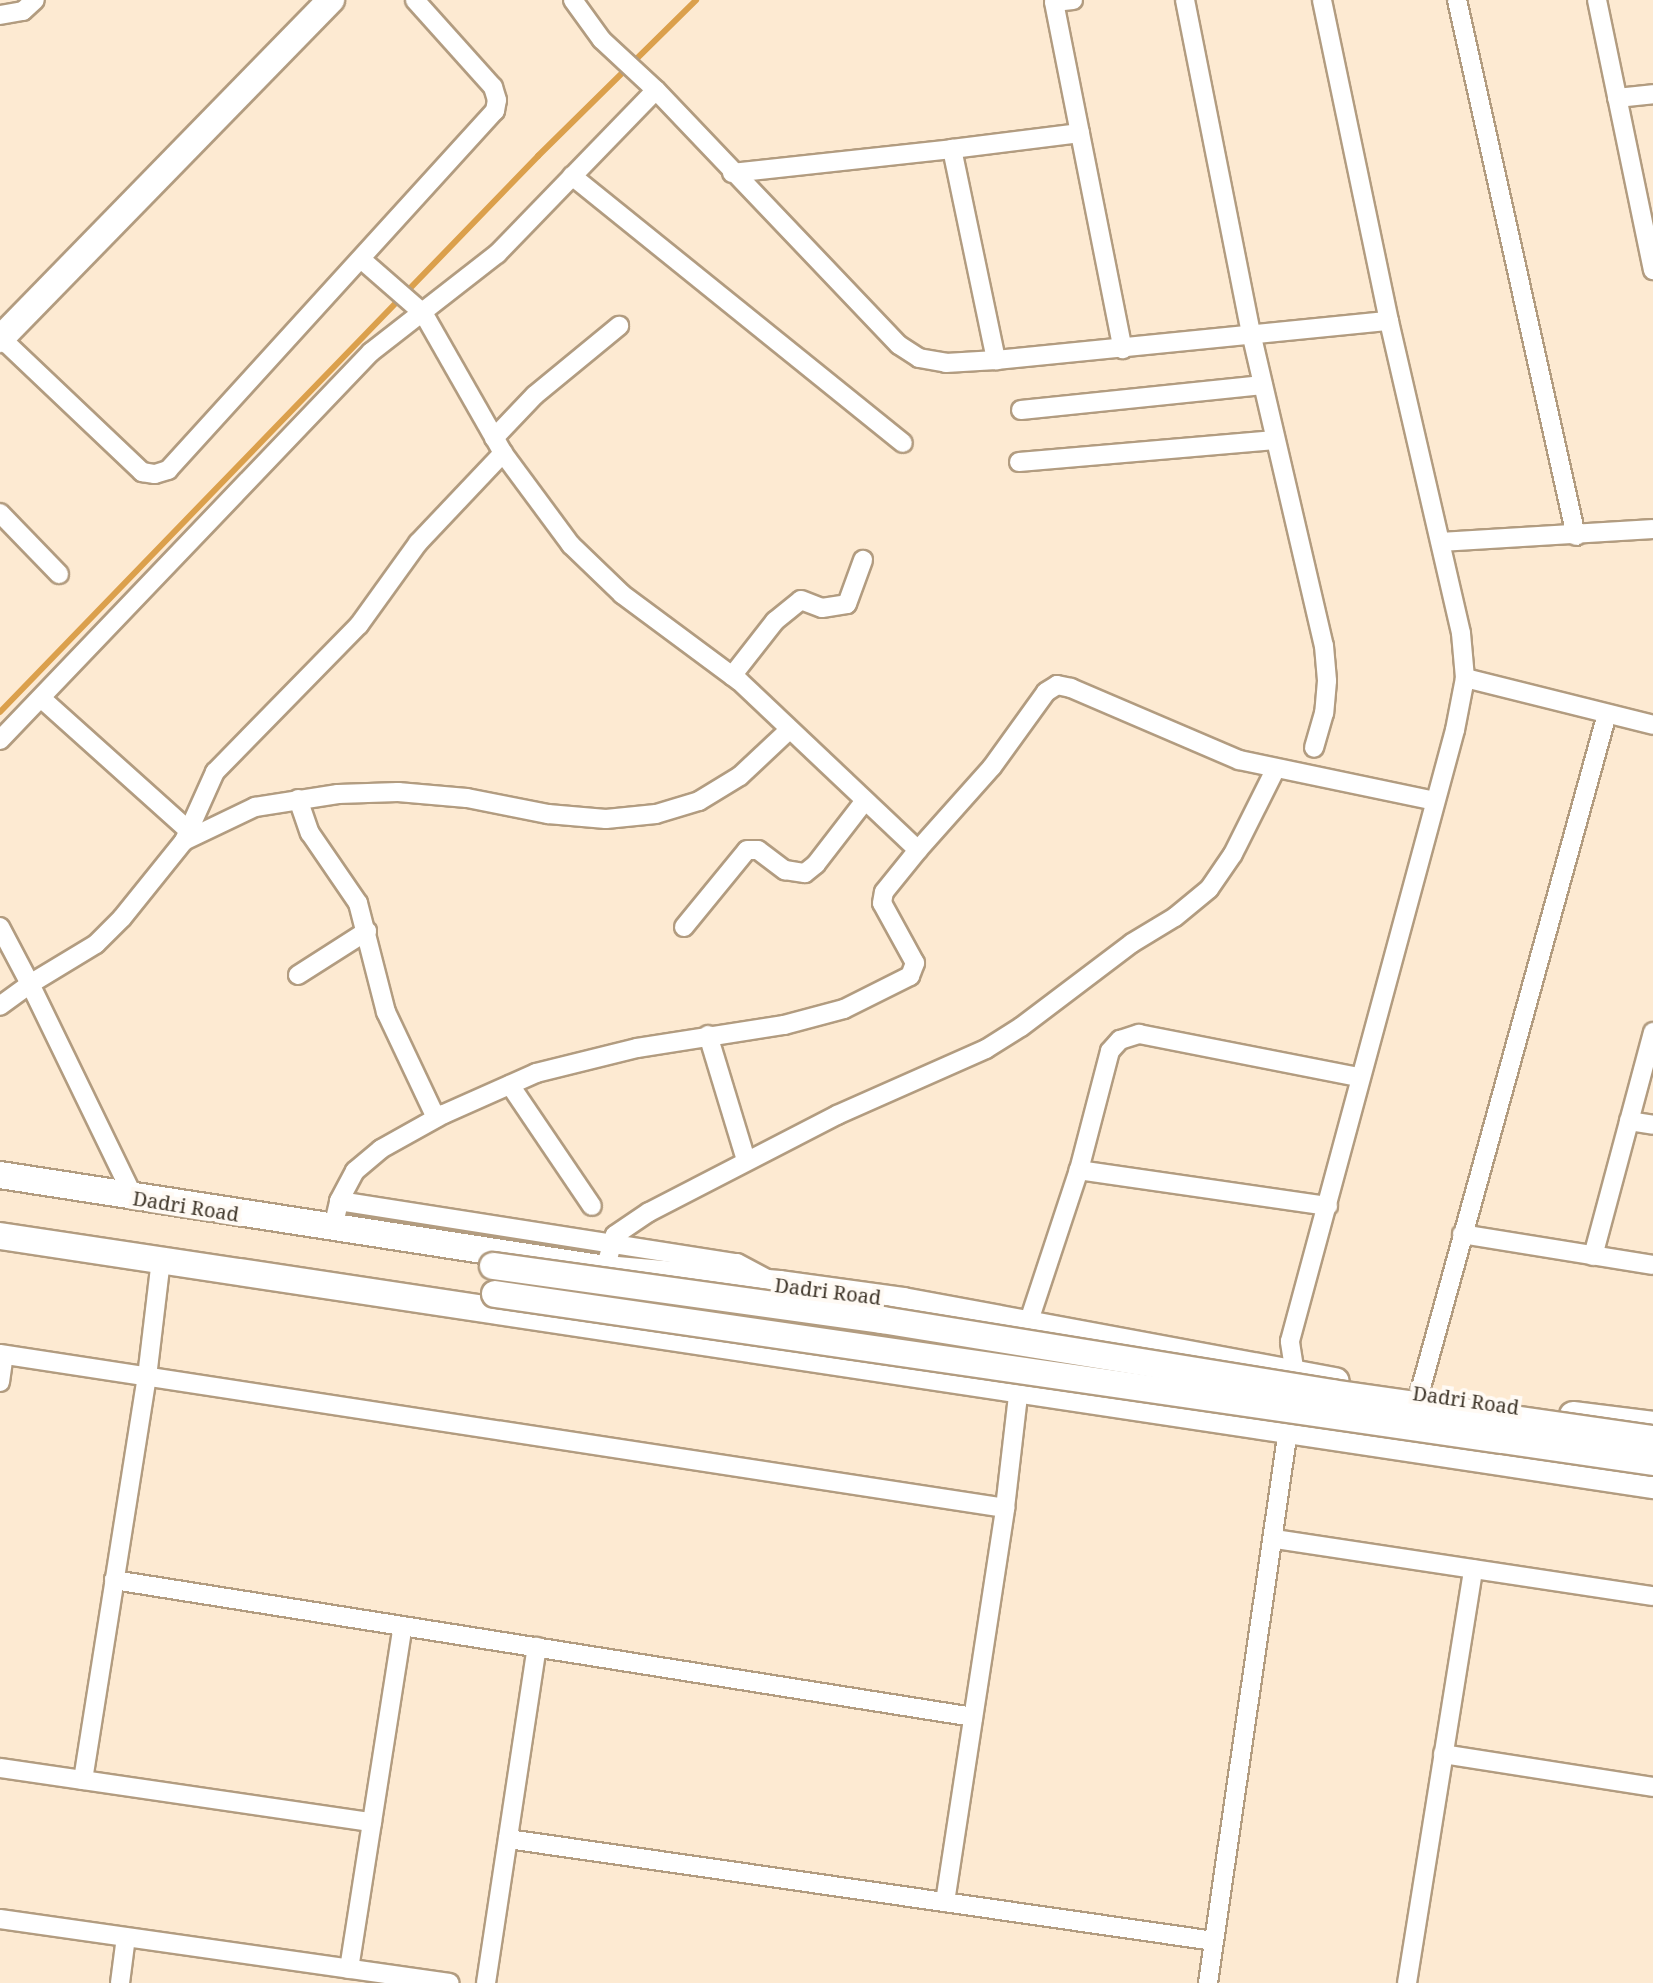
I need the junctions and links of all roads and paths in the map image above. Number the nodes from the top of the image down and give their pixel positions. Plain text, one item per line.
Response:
1 (35, 0) edge
2 (331, 0) edge
3 (415, 0) edge
4 (1073, 0) edge
5 (1185, 0) edge
6 (1322, 0) edge
7 (1457, 0) edge
8 (1597, 0) edge
9 (582, 3) edge
10 (0, 15) edge
11 (650, 86) junction
12 (1653, 94) edge
13 (1617, 98) junction
14 (1080, 133) junction
15 (952, 149) junction
16 (732, 173) junction
17 (572, 176) junction
18 (361, 259) junction
19 (1653, 270) edge
20 (417, 308) junction
21 (1389, 321) junction
22 (619, 326) dead end
23 (1252, 337) junction
24 (1, 339) edge
25 (1123, 349) junction
26 (996, 360) junction
27 (1263, 385) junction
28 (1021, 410) dead end
29 (1275, 440) junction
30 (903, 443) dead end
31 (499, 446) junction
32 (1019, 462) dead end
33 (0, 513) edge
34 (1653, 529) edge
35 (1576, 536) junction
36 (1441, 542) junction
37 (863, 560) dead end
38 (59, 574) dead end
39 (732, 676) junction
40 (1465, 678) junction
41 (41, 698) junction
42 (1607, 714) junction
43 (1653, 725) edge
44 (789, 730) junction
45 (0, 740) edge
46 (1314, 748) dead end
47 (1275, 770) junction
48 (298, 799) junction
49 (1435, 801) junction
50 (864, 802) junction
51 (186, 835) junction
52 (918, 850) junction
53 (0, 927) edge
54 (684, 927) dead end
55 (367, 931) junction
56 (298, 975) dead end
57 (30, 984) junction
58 (0, 1006) edge
59 (1653, 1032) edge
60 (708, 1035) junction
61 (1359, 1077) junction
62 (510, 1085) junction
63 (436, 1118) junction
64 (1629, 1121) junction
65 (1653, 1125) edge
66 (746, 1160) junction
67 (1079, 1170) junction
68 (0, 1175) edge
69 (134, 1198) junction
70 (339, 1201) junction
71 (592, 1206) dead end
72 (1328, 1206) junction
73 (333, 1228) junction
74 (1462, 1234) junction
75 (0, 1236) edge
76 (404, 1238) junction
77 (612, 1241) junction
78 (1593, 1256) junction
79 (161, 1260) junction
80 (1653, 1265) edge
81 (605, 1269) junction
82 (779, 1284) junction
83 (845, 1294) junction
84 (405, 1298) junction
85 (1026, 1322) junction
86 (2, 1355) edge
87 (840, 1363) junction
88 (1295, 1374) junction
89 (147, 1377) junction
90 (0, 1382) edge
91 (1019, 1389) junction
92 (1419, 1395) junction
93 (1653, 1425) edge
94 (1288, 1430) junction
95 (1653, 1439) edge
96 (1653, 1462) edge
97 (1653, 1485) edge
98 (1005, 1508) junction
99 (1275, 1539) junction
100 (1473, 1569) junction
101 (114, 1580) junction
102 (1653, 1596) edge
103 (403, 1626) junction
104 (537, 1647) junction
105 (973, 1717) junction
106 (1443, 1754) junction
107 (0, 1768) edge
108 (83, 1780) junction
109 (1653, 1787) edge
110 (372, 1822) junction
111 (508, 1839) junction
112 (945, 1902) junction
113 (0, 1919) edge
114 (126, 1937) junction
115 (1214, 1941) junction
116 (349, 1969) junction
117 (120, 1983) edge
118 (449, 1983) edge
119 (486, 1983) edge
120 (1208, 1983) edge
121 (1407, 1983) edge

1 - 10 street
2 - 24 main road
3 - 18 street
4 - 14 street
5 - 23 street
6 - 21 street
7 - 35 street
8 - 13 street
9 - 11 street
11 - 16 street
11 - 17 street
12 - 13 street
13 - 19 street
14 - 15 street
14 - 25 street
15 - 16 street
15 - 26 street
16 - 26 street
17 - 20 street
17 - 30 street
18 - 20 street
18 - 24 street
20 - 31 street
20 - 41 street
21 - 23 street
21 - 36 street
22 - 31 street
23 - 25 street
23 - 27 street
25 - 26 street
27 - 28 street
27 - 29 street
29 - 32 street
29 - 46 street
31 - 39 street
31 - 51 street
33 - 38 street
34 - 35 street
35 - 36 street
36 - 40 street
37 - 39 street
39 - 44 street
40 - 42 street
40 - 49 street
41 - 45 street
41 - 51 street
42 - 43 street
42 - 74 street
44 - 48 street
44 - 50 street
47 - 49 street
47 - 52 street
47 - 66 street
48 - 51 street
48 - 55 street
49 - 61 street
50 - 52 street
50 - 54 street
51 - 57 street
52 - 60 street
53 - 57 street
55 - 56 street
55 - 63 street
57 - 58 street
57 - 69 street
59 - 64 street
60 - 62 street
60 - 66 street
61 - 67 street
61 - 72 street
62 - 63 street
62 - 71 street
63 - 70 street
64 - 65 street
64 - 78 street
66 - 77 street
67 - 72 street
67 - 85 street
68 - 69 main road, Dadri Road
69 - 73 main road, Dadri Road
70 - 73 street
70 - 77 street
72 - 88 street
73 - 76 main road, Dadri Road
74 - 78 street
74 - 92 street
75 - 79 main road
76 - 81 main road, Dadri Road
76 - 95 main road, bridge
77 - 81 street
77 - 82 street
78 - 80 street
79 - 84 main road
79 - 89 street
81 - 82 main road, Dadri Road
82 - 83 main road, Dadri Road
83 - 85 main road, Dadri Road
83 - 87 main road
84 - 87 main road
84 - 96 main road, bridge
85 - 88 main road, Dadri Road
85 - 91 street
86 - 89 street
86 - 90 street
87 - 91 main road
88 - 92 main road, Dadri Road
89 - 98 street
89 - 101 street
91 - 94 main road
91 - 98 street
92 - 93 main road, Dadri Road
94 - 97 main road
94 - 99 street
98 - 105 street
99 - 100 street
99 - 115 street
100 - 102 street
100 - 106 street
101 - 103 street
101 - 108 street
103 - 104 street
103 - 110 street
104 - 105 street
104 - 111 street
105 - 112 street
106 - 109 street
106 - 121 street
107 - 108 street
108 - 110 street
110 - 116 street
111 - 112 street
111 - 119 street
112 - 115 street
113 - 114 street
114 - 116 street
114 - 117 street
115 - 120 street
116 - 118 street

